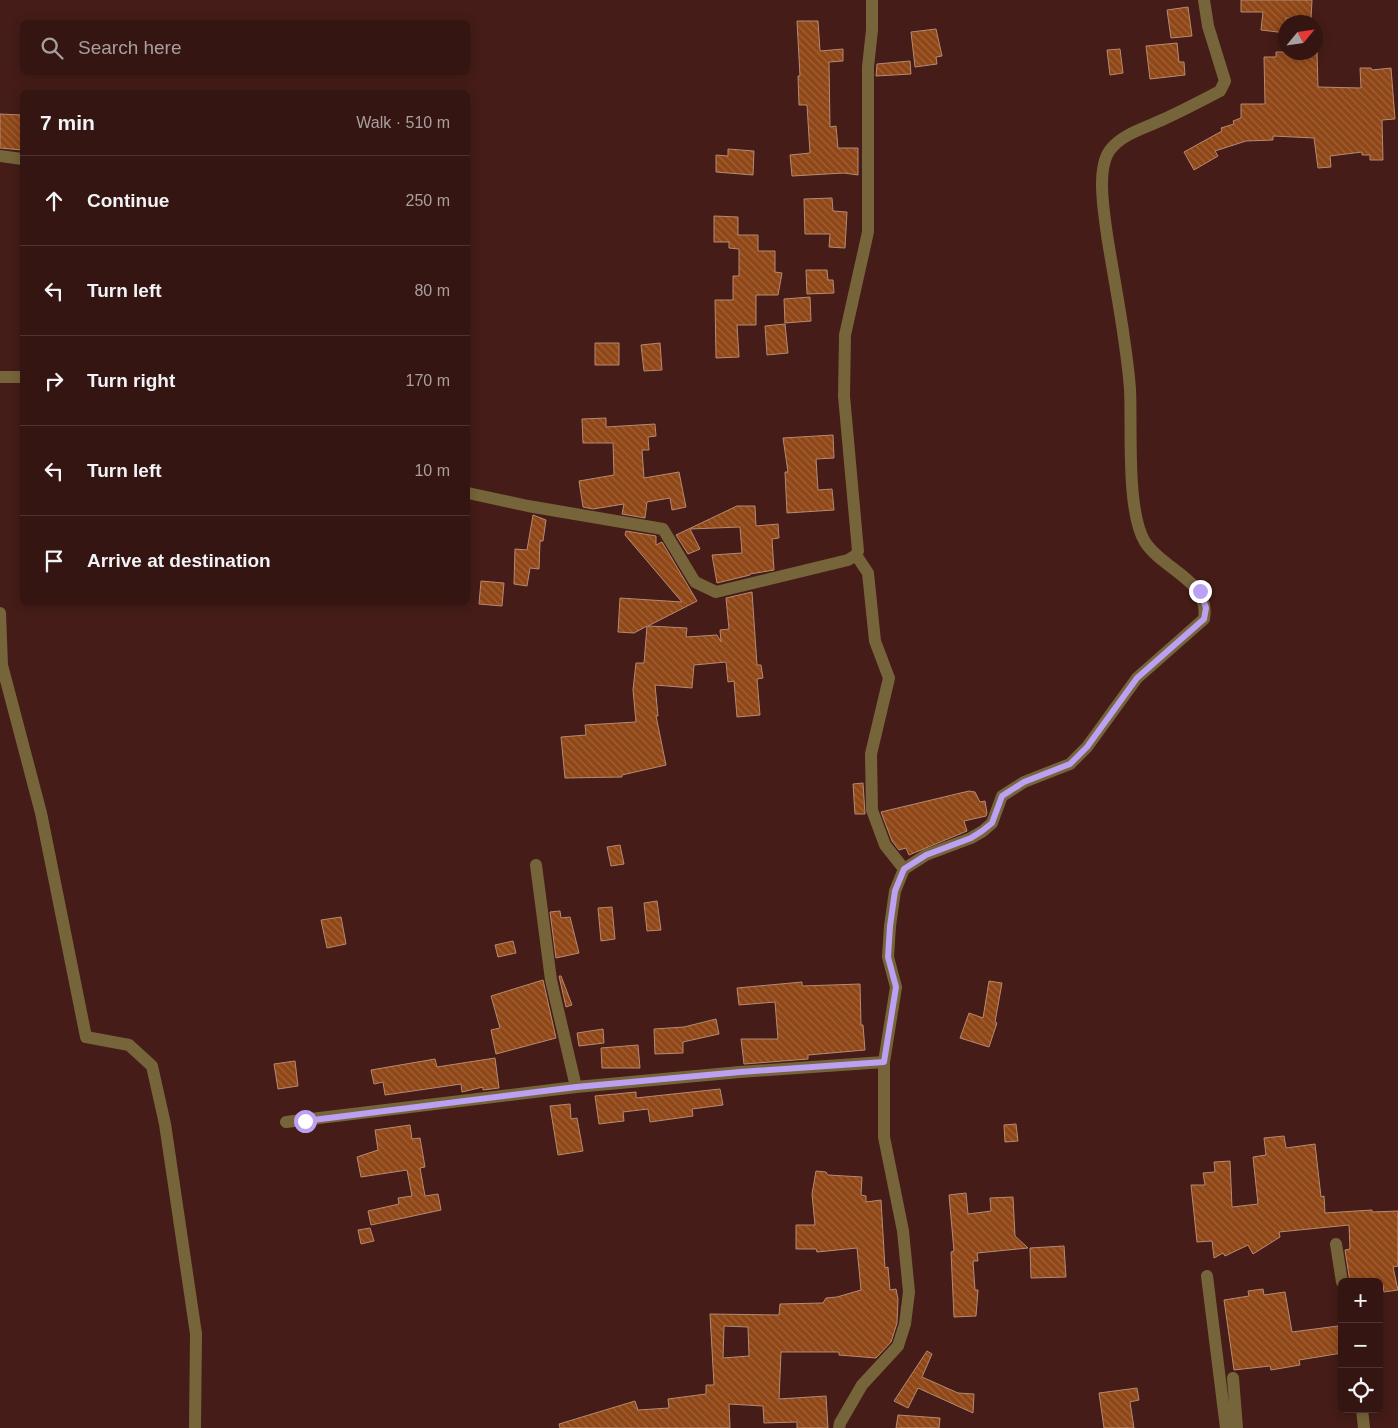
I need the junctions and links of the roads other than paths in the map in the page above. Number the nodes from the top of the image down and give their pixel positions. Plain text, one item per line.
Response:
1 (872, 0) edge
2 (1204, 0) edge
3 (0, 156) edge
4 (20, 159) edge
5 (0, 377) edge
6 (20, 377) edge
7 (470, 493) edge
8 (856, 555) junction
9 (0, 613) edge
10 (536, 865) dead end
11 (904, 869) junction
12 (884, 1062) junction
13 (576, 1087) junction
14 (286, 1122) dead end
15 (1336, 1244) dead end
16 (1206, 1276) dead end
17 (1341, 1278) edge
18 (1233, 1378) dead end
19 (1362, 1413) edge
20 (195, 1428) edge
21 (839, 1428) edge
22 (1226, 1428) edge
23 (1237, 1428) edge
24 (1364, 1428) edge

1 - 8 street
2 - 11 street
3 - 4 street
5 - 6 street
7 - 8 street
8 - 11 street
9 - 20 street
10 - 13 street
11 - 12 street
12 - 13 street
12 - 21 street
13 - 14 street
15 - 17 street
16 - 22 street
18 - 23 street
19 - 24 street

